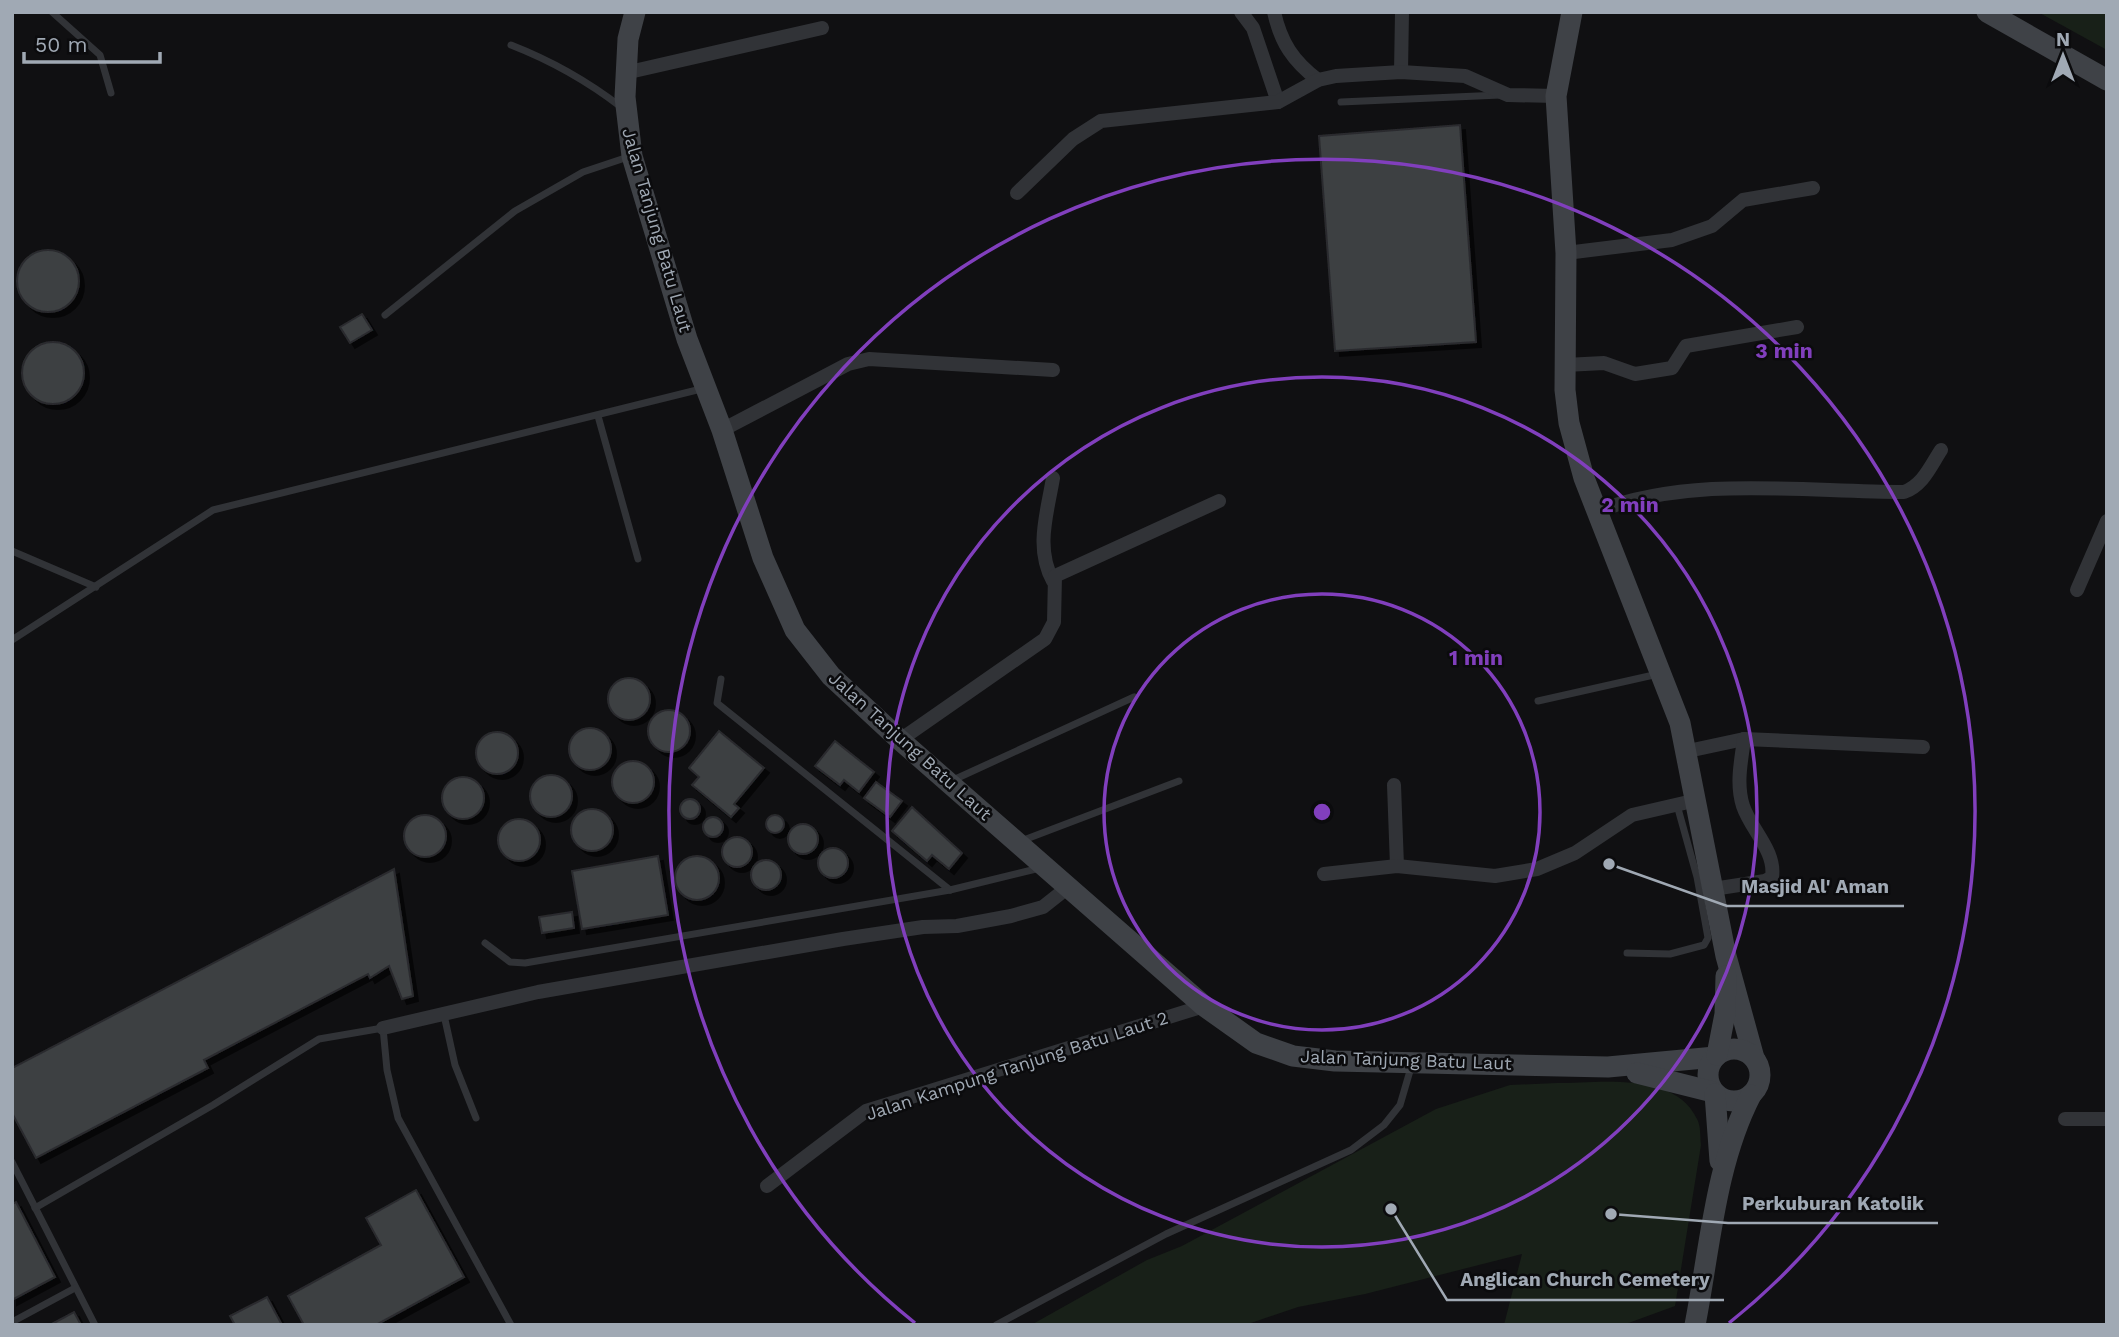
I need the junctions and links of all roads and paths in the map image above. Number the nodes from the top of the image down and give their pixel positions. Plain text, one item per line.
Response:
1 (52, 12) edge
2 (635, 12) edge
3 (1241, 12) edge
4 (1274, 12) edge
5 (1402, 12) edge
6 (1572, 12) edge
7 (1987, 12) edge
8 (822, 28) dead end
9 (511, 45) dead end
10 (1402, 72) junction
11 (625, 73) junction
12 (1318, 80) junction
13 (2107, 80) edge
14 (111, 93) dead end
15 (1508, 95) junction
16 (1556, 96) junction
17 (1278, 102) junction
18 (1341, 102) dead end
19 (625, 109) junction
20 (632, 156) junction
21 (1813, 188) dead end
22 (1017, 193) dead end
23 (1566, 253) junction
24 (385, 315) dead end
25 (1797, 327) dead end
26 (1565, 365) junction
27 (1053, 370) dead end
28 (705, 388) junction
29 (598, 416) junction
30 (722, 430) junction
31 (1941, 450) dead end
32 (1053, 478) dead end
33 (1219, 500) dead end
34 (1598, 511) junction
35 (2107, 521) edge
36 (12, 551) edge
37 (638, 559) dead end
38 (1053, 581) junction
39 (96, 587) junction
40 (2077, 590) dead end
41 (12, 640) edge
42 (1662, 674) junction
43 (721, 679) dead end
44 (1134, 697) dead end
45 (1538, 701) dead end
46 (1744, 739) junction
47 (900, 740) junction
48 (1923, 747) dead end
49 (1688, 751) junction
50 (1180, 781) dead end
51 (947, 782) junction
52 (1394, 785) dead end
53 (1687, 803) junction
54 (1018, 842) junction
55 (1397, 866) junction
56 (1044, 867) junction
57 (1324, 874) dead end
58 (1067, 888) junction
59 (1713, 889) junction
60 (950, 890) junction
61 (485, 943) dead end
62 (1627, 953) dead end
63 (1726, 956) junction
64 (1204, 1006) junction
65 (444, 1014) junction
66 (383, 1028) junction
67 (1716, 1056) junction
68 (1754, 1058) junction
69 (1412, 1063) junction
70 (1608, 1068) junction
71 (1714, 1093) junction
72 (1751, 1095) junction
73 (476, 1118) dead end
74 (2065, 1119) dead end
75 (2107, 1119) edge
76 (12, 1161) edge
77 (20, 1178) junction
78 (12, 1182) edge
79 (767, 1186) dead end
80 (1719, 1188) junction
81 (35, 1208) junction
82 (75, 1288) junction
83 (12, 1322) edge
84 (95, 1325) edge
85 (511, 1325) edge
86 (996, 1325) edge
87 (1695, 1325) edge

1 - 14 lane
2 - 11 street, Jalan Tanjung Batu Laut
3 - 17 street
4 - 12 street
5 - 10 street
6 - 16 street
7 - 13 street
8 - 11 street
9 - 19 lane
10 - 12 street
10 - 15 street
11 - 19 street, Jalan Tanjung Batu Laut
12 - 17 street
15 - 16 street
15 - 18 lane
16 - 23 street
17 - 22 street
19 - 20 street, Jalan Tanjung Batu Laut
20 - 24 lane
20 - 28 street, Jalan Tanjung Batu Laut
21 - 23 street
23 - 26 street
25 - 26 street
26 - 34 street
27 - 30 street
28 - 29 lane
28 - 30 street, Jalan Tanjung Batu Laut
29 - 37 lane
29 - 39 lane
30 - 47 street, Jalan Tanjung Batu Laut
31 - 34 street
32 - 38 street
33 - 38 street
34 - 42 street
35 - 40 street
36 - 39 lane
38 - 47 street
39 - 41 lane
42 - 45 lane
42 - 49 street
43 - 60 lane
44 - 51 lane
46 - 48 street
46 - 49 street
46 - 59 street
47 - 51 street, Jalan Tanjung Batu Laut
49 - 53 street
50 - 54 lane
51 - 54 street, Jalan Tanjung Batu Laut
52 - 55 street
53 - 55 street
53 - 59 street
53 - 62 lane
54 - 56 street, Jalan Tanjung Batu Laut
55 - 57 street
56 - 58 street, Jalan Tanjung Batu Laut
56 - 60 lane
58 - 64 street, Jalan Tanjung Batu Laut
58 - 65 street
59 - 63 street
60 - 61 lane
63 - 67 street
63 - 68 street
64 - 69 street, Jalan Tanjung Batu Laut
64 - 79 street, Jalan Kampung Tanjung Batu Laut 2
65 - 66 street
65 - 73 lane
66 - 81 lane
66 - 85 lane
67 - 68 street
67 - 70 street, Jalan Tanjung Batu Laut
67 - 71 street
68 - 72 street
69 - 70 street, Jalan Tanjung Batu Laut
69 - 86 lane
70 - 71 street, Jalan Tanjung Batu Laut
71 - 72 street
71 - 80 street
72 - 80 street
74 - 75 street
76 - 77 lane
77 - 78 lane
77 - 81 lane
80 - 87 street
81 - 82 lane
82 - 83 lane
82 - 84 lane

